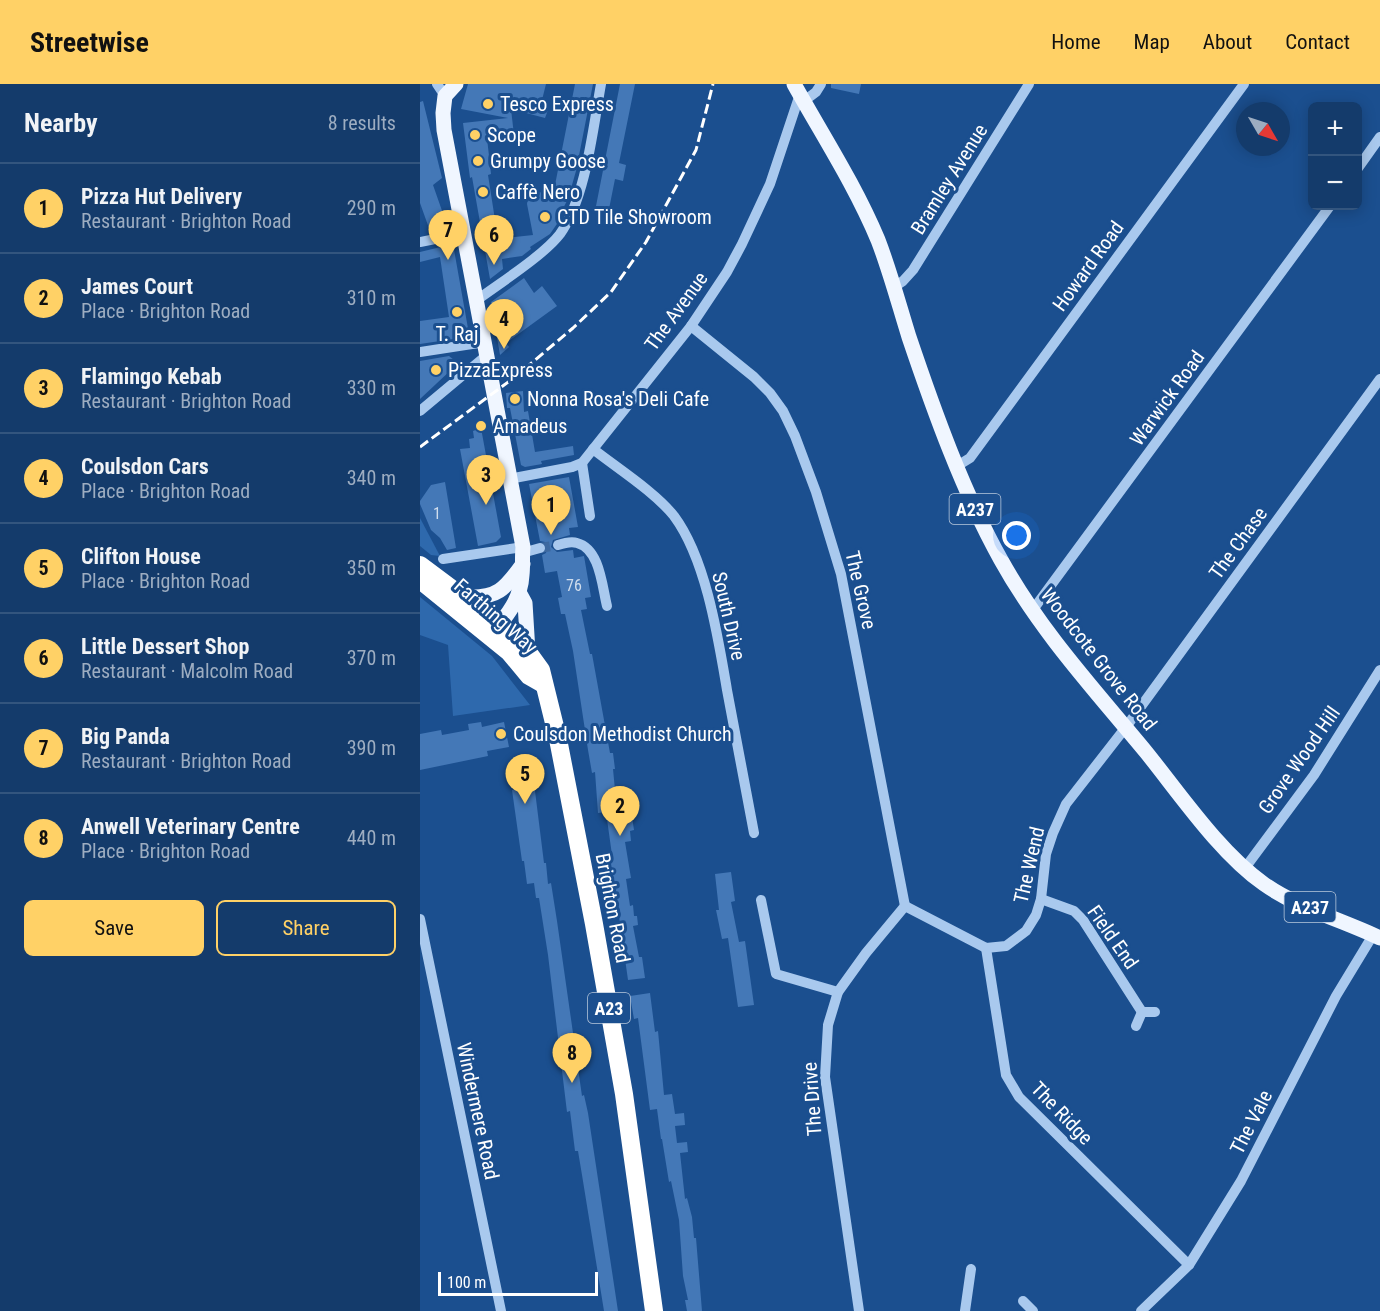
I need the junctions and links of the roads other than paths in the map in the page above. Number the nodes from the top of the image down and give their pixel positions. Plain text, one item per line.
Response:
1 (456, 84) edge
2 (602, 84) edge
3 (821, 84) edge
4 (1029, 84) edge
5 (1244, 84) edge
6 (441, 90) edge
7 (799, 93) edge
8 (1380, 137) edge
9 (1362, 162) edge
10 (1327, 210) edge
11 (465, 236) junction
12 (420, 242) edge
13 (894, 287) junction
14 (477, 300) junction
15 (691, 326) junction
16 (486, 348) junction
17 (420, 352) edge
18 (1380, 379) edge
19 (420, 411) edge
20 (593, 449) junction
21 (582, 463) junction
22 (957, 466) junction
23 (509, 479) junction
24 (590, 516) dead end
25 (558, 545) tunnel mouth
26 (540, 548) tunnel mouth
27 (523, 555) junction
28 (444, 558) dead end
29 (420, 565) edge
30 (420, 580) edge
31 (519, 592) junction
32 (465, 597) junction
33 (607, 606) dead end
34 (1032, 611) junction
35 (494, 630) junction
36 (528, 652) junction
37 (1380, 670) edge
38 (543, 684) junction
39 (1126, 727) junction
40 (754, 833) dead end
41 (1245, 868) junction
42 (1041, 899) junction
43 (761, 900) dead end
44 (905, 906) junction
45 (420, 918) edge
46 (1376, 936) edge
47 (986, 948) junction
48 (838, 992) junction
49 (1142, 1012) junction
50 (1155, 1012) dead end
51 (1136, 1026) dead end
52 (1188, 1265) junction
53 (971, 1269) dead end
54 (1023, 1301) dead end
55 (501, 1311) edge
56 (654, 1311) edge
57 (859, 1311) edge
58 (965, 1311) edge
59 (1033, 1311) edge
60 (1141, 1311) edge

1 - 6 main road
2 - 14 street
3 - 7 street
4 - 13 street, Bramley Avenue
5 - 22 street, Howard Road
6 - 11 main road, Brighton Road
7 - 13 main road, Woodcote Grove Road / A237
7 - 15 street, The Avenue
8 - 9 street
10 - 34 street, Warwick Road
11 - 12 street
11 - 14 main road, Brighton Road
13 - 22 main road, Woodcote Grove Road / A237
14 - 16 main road, Brighton Road
15 - 20 street, The Avenue
15 - 44 street, The Grove
16 - 17 street
16 - 19 street
16 - 23 main road, Brighton Road
18 - 39 street, The Chase
20 - 21 street, The Avenue
20 - 40 street, South Drive
21 - 23 street
21 - 24 street
22 - 34 main road, Woodcote Grove Road / A237
23 - 27 main road, Brighton Road
25 - 33 street
26 - 27 street
27 - 28 street
27 - 31 main road, Brighton Road
27 - 32 main road
29 - 32 highway, Farthing Way / A23
30 - 35 highway, Farthing Way / A23
31 - 35 main road, Brighton Road
31 - 36 main road, Brighton Road
32 - 35 highway, Farthing Way / A23
34 - 39 main road, Woodcote Grove Road / A237
35 - 36 highway, A23
35 - 38 highway, Farthing Way / A23
36 - 38 highway, Brighton Road / A23
37 - 41 street, Grove Wood Hill
38 - 56 highway, Brighton Road / A23
39 - 41 main road, Woodcote Grove Road / A237
39 - 42 street, The Wend
41 - 46 main road, Woodcote Grove Road / A237
42 - 47 street, The Wend
42 - 49 street, Field End
43 - 48 street
44 - 47 street
44 - 48 street, The Drive
45 - 55 street, Windermere Road
46 - 52 street, The Vale
47 - 52 street, The Ridge
48 - 57 street, The Drive
49 - 50 street
49 - 51 street
52 - 60 street, The Vale
53 - 58 street
54 - 59 street

